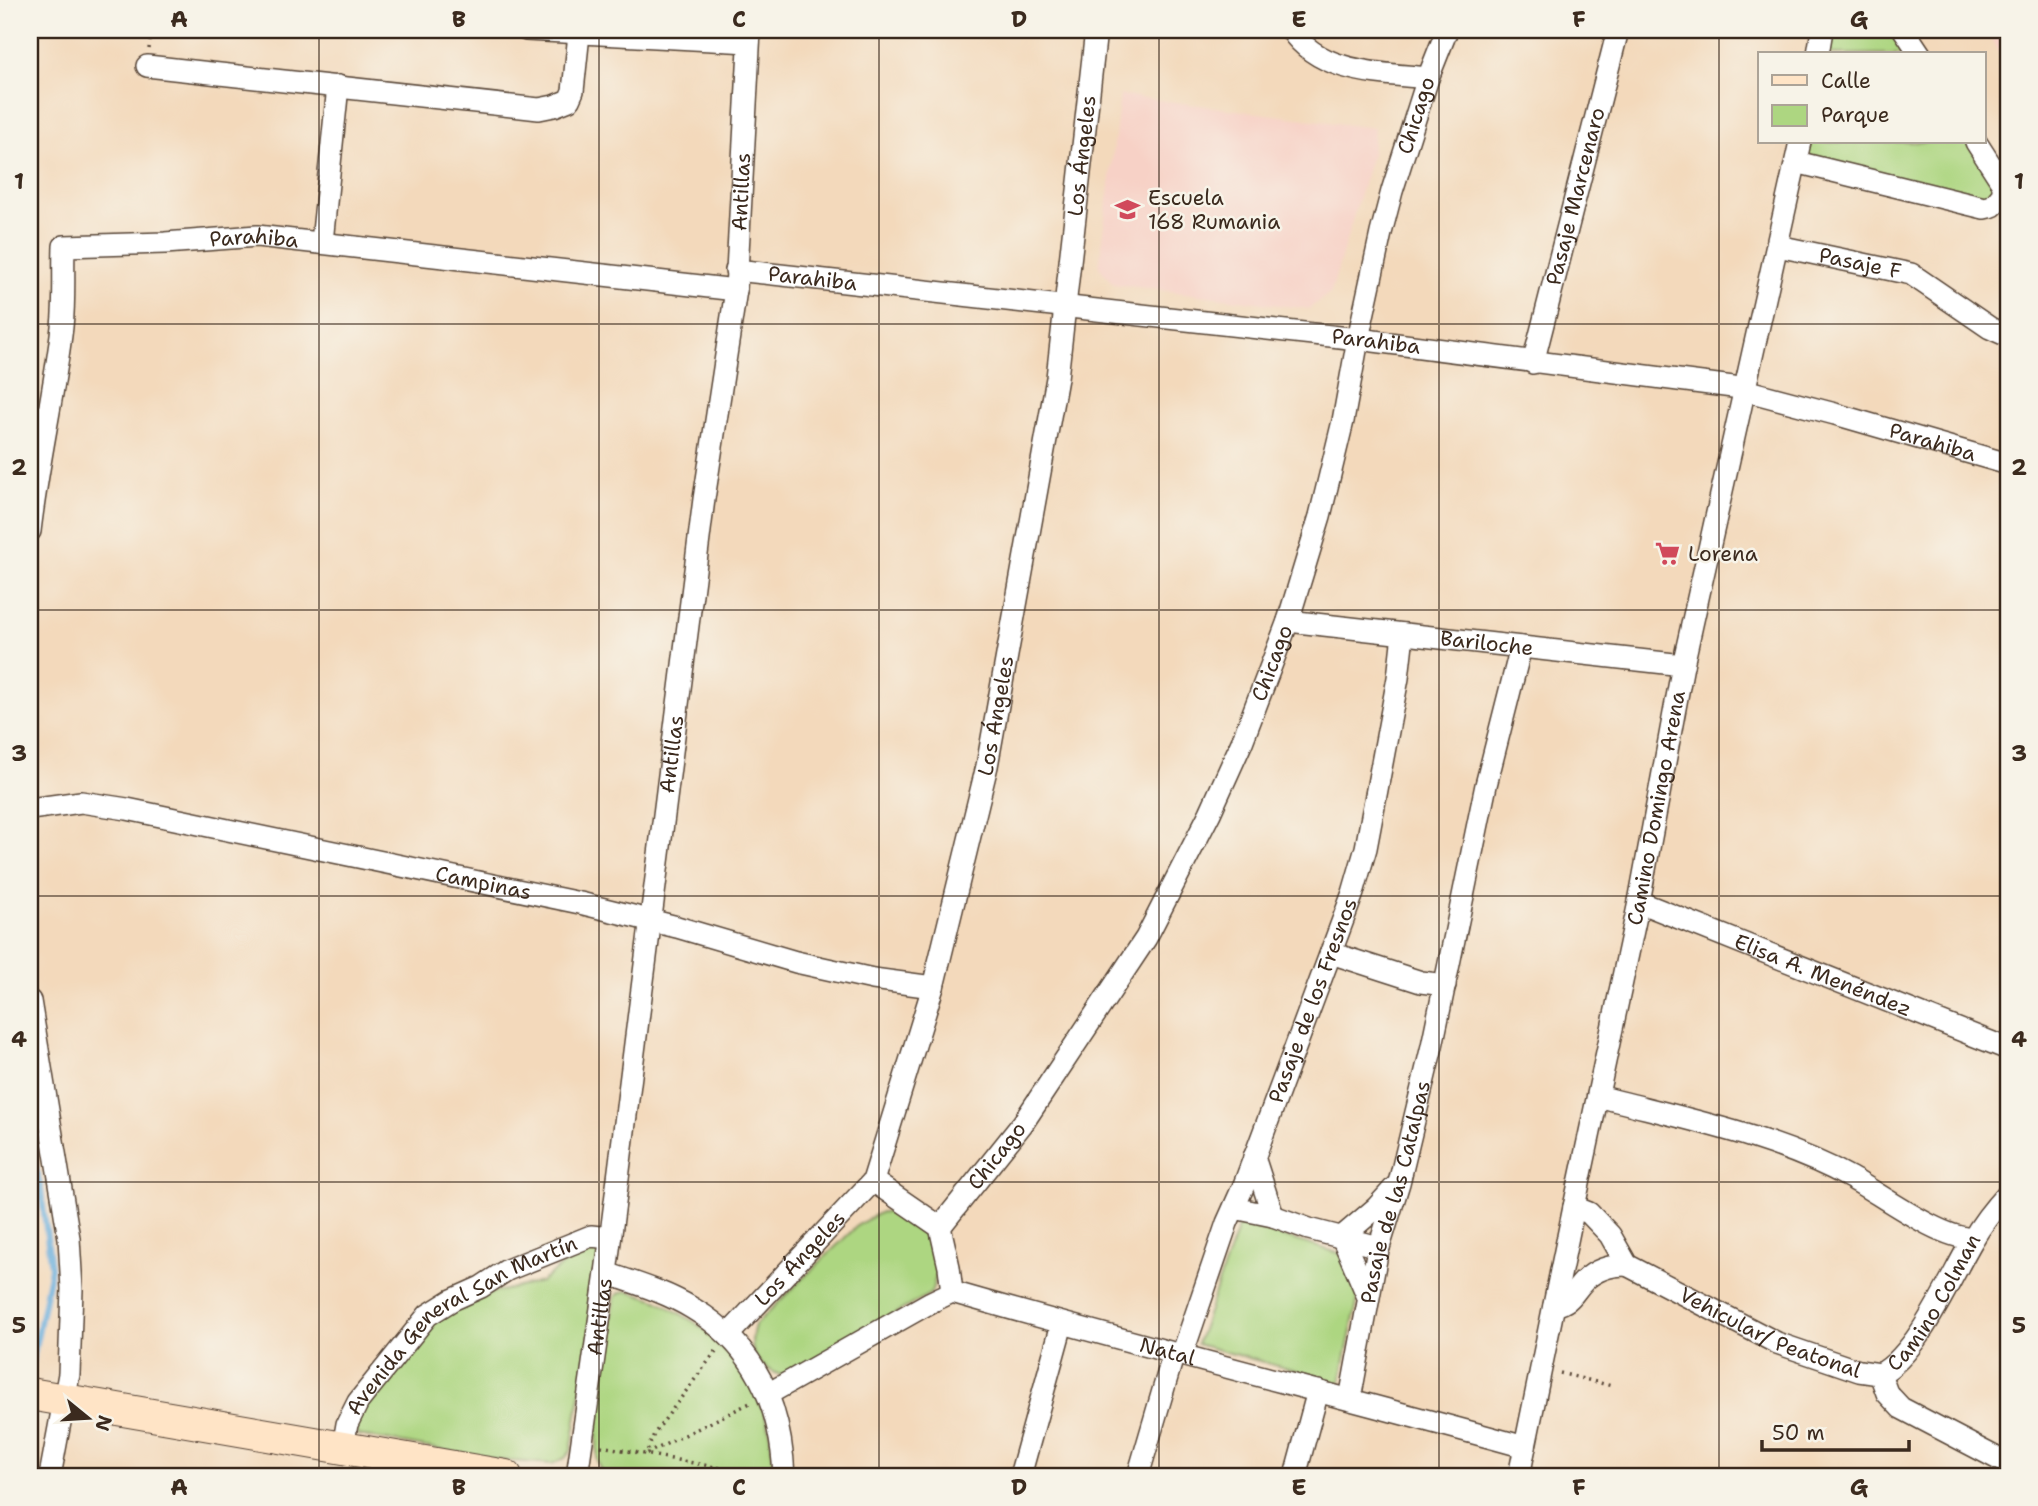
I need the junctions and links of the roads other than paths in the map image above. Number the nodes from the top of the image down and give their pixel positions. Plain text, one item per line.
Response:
1 (526, 30) edge
2 (1096, 30) edge
3 (1291, 30) edge
4 (1447, 30) edge
5 (1618, 30) edge
6 (1822, 30) edge
7 (1904, 30) edge
8 (579, 34) junction
9 (750, 36) edge
10 (1818, 52) edge
11 (1919, 52) edge
12 (147, 66) dead end
13 (1428, 78) junction
14 (338, 86) junction
15 (1977, 144) edge
16 (1798, 152) edge
17 (2001, 209) edge
18 (321, 242) junction
19 (1778, 246) junction
20 (736, 280) junction
21 (1065, 308) junction
22 (2008, 335) edge
23 (1358, 339) junction
24 (1533, 363) junction
25 (1746, 390) junction
26 (2008, 464) edge
27 (30, 531) edge
28 (1288, 621) junction
29 (1403, 634) junction
30 (1521, 647) junction
31 (1684, 665) junction
32 (30, 809) edge
33 (1639, 902) junction
34 (650, 920) junction
35 (1331, 953) junction
36 (1445, 985) junction
37 (933, 987) junction
38 (30, 1001) edge
39 (2008, 1049) edge
40 (1598, 1096) junction
41 (1254, 1157) junction
42 (873, 1181) junction
43 (1399, 1183) junction
44 (2008, 1193) edge
45 (1234, 1208) junction
46 (1574, 1208) junction
47 (1273, 1216) junction
48 (940, 1227) junction
49 (1342, 1237) junction
50 (610, 1238) junction
51 (1973, 1238) junction
52 (1379, 1247) junction
53 (1627, 1265) junction
54 (606, 1273) junction
55 (952, 1292) junction
56 (1368, 1297) junction
57 (1554, 1306) junction
58 (1062, 1324) junction
59 (728, 1335) junction
60 (1178, 1354) junction
61 (1880, 1374) junction
62 (1318, 1391) junction
63 (30, 1394) edge
64 (768, 1394) junction
65 (1350, 1399) junction
66 (65, 1400) junction
67 (343, 1447) junction
68 (1525, 1447) junction
69 (374, 1464) edge
70 (2008, 1464) edge
71 (50, 1476) edge
72 (506, 1476) edge
73 (577, 1476) edge
74 (784, 1476) edge
75 (1020, 1476) edge
76 (1138, 1476) edge
77 (1295, 1476) edge
78 (1519, 1476) edge

1 - 8 street
2 - 21 street, Los Ángeles
3 - 13 street
4 - 13 street, Chicago
5 - 24 street, Pasaje Marcenaro
6 - 10 street
7 - 11 street
8 - 9 street
8 - 14 street
9 - 20 street, Antillas
12 - 14 street
13 - 23 street, Chicago
14 - 18 street
15 - 17 street
16 - 17 street
16 - 19 street, Camino Domingo Arena
18 - 20 street, Parahiba
18 - 27 street, Parahiba
19 - 22 street, Pasaje F
19 - 25 street, Camino Domingo Arena
20 - 21 street, Parahiba
20 - 34 street, Antillas
21 - 23 street, Parahiba
21 - 37 street, Los Ángeles
23 - 24 street, Parahiba
23 - 28 street, Chicago
24 - 25 street, Parahiba
25 - 26 street, Parahiba
25 - 31 street, Camino Domingo Arena
28 - 29 street, Bariloche
28 - 48 street, Chicago
29 - 30 street, Bariloche
29 - 35 street, Pasaje de los Fresnos
30 - 31 street, Bariloche
30 - 36 street, Pasaje de las Catalpas
31 - 33 street, Camino Domingo Arena
32 - 34 street, Campinas
33 - 39 street, Elisa A. Menéndez
33 - 40 street, Camino Domingo Arena
34 - 37 street, Campinas
34 - 50 street, Antillas
35 - 36 street
35 - 41 street, Pasaje de los Fresnos
36 - 43 street, Pasaje de las Catalpas
37 - 42 street, Los Ángeles
38 - 66 street
40 - 46 street, Camino Domingo Arena
40 - 51 street
41 - 45 street, Pasaje de los Fresnos
41 - 47 street
42 - 48 street
42 - 59 street, Los Ángeles
43 - 49 street
43 - 52 street, Pasaje de las Catalpas
44 - 51 street, Camino Colman
45 - 47 street
45 - 60 street, Pasaje de los Fresnos
46 - 53 street
46 - 57 street, Camino Domingo Arena
47 - 49 street
48 - 55 street
49 - 52 street
49 - 56 street
50 - 54 street, Antillas
50 - 67 street, Avenida General San Martín
51 - 61 street, Camino Colman
52 - 56 street, Pasaje de las Catalpas
53 - 57 street
53 - 61 street, Vehicular/ Peatonal
54 - 59 street, Avenida General San Martín
54 - 73 street, Antillas
55 - 58 street, Natal
55 - 64 street
56 - 65 street, Pasaje de las Catalpas
57 - 68 street, Camino Domingo Arena
58 - 60 street, Natal
58 - 75 street
59 - 64 street, Avenida General San Martín
60 - 62 street, Natal
60 - 76 street, Pasaje de los Fresnos
61 - 70 street, Vehicular/ Peatonal
62 - 65 street, Natal
62 - 77 street
63 - 66 main road, Avenida General San Martín
64 - 74 street, Avenida General San Martín
65 - 68 street, Natal
66 - 67 main road, Avenida General San Martín
66 - 71 street
67 - 69 main road, Avenida General San Martín
68 - 78 street, Camino Domingo Arena
69 - 72 main road, Avenida General San Martín

